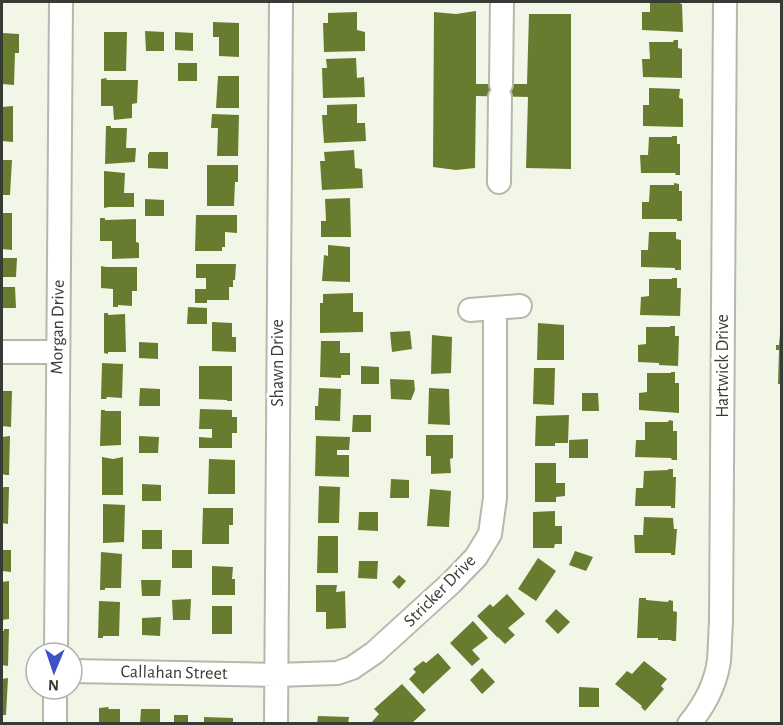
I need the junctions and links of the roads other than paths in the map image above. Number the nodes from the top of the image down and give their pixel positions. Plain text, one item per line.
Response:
1 (61, 2) edge
2 (281, 2) edge
3 (502, 2) edge
4 (725, 2) edge
5 (500, 182) dead end
6 (520, 306) dead end
7 (495, 308) junction
8 (470, 310) dead end
9 (2, 352) edge
10 (57, 352) junction
11 (56, 641) edge
12 (84, 671) edge
13 (276, 675) junction
14 (56, 701) edge
15 (55, 723) edge
16 (276, 723) edge
17 (689, 723) edge

1 - 10 street, Morgan Drive
2 - 13 street, Shawn Drive
3 - 5 street
4 - 17 street, Hartwick Drive
6 - 7 street
7 - 8 street
7 - 13 street, Stricker Drive
9 - 10 street
10 - 11 street, Morgan Drive
12 - 13 street, Callahan Street
13 - 16 street, Shawn Drive
14 - 15 street

